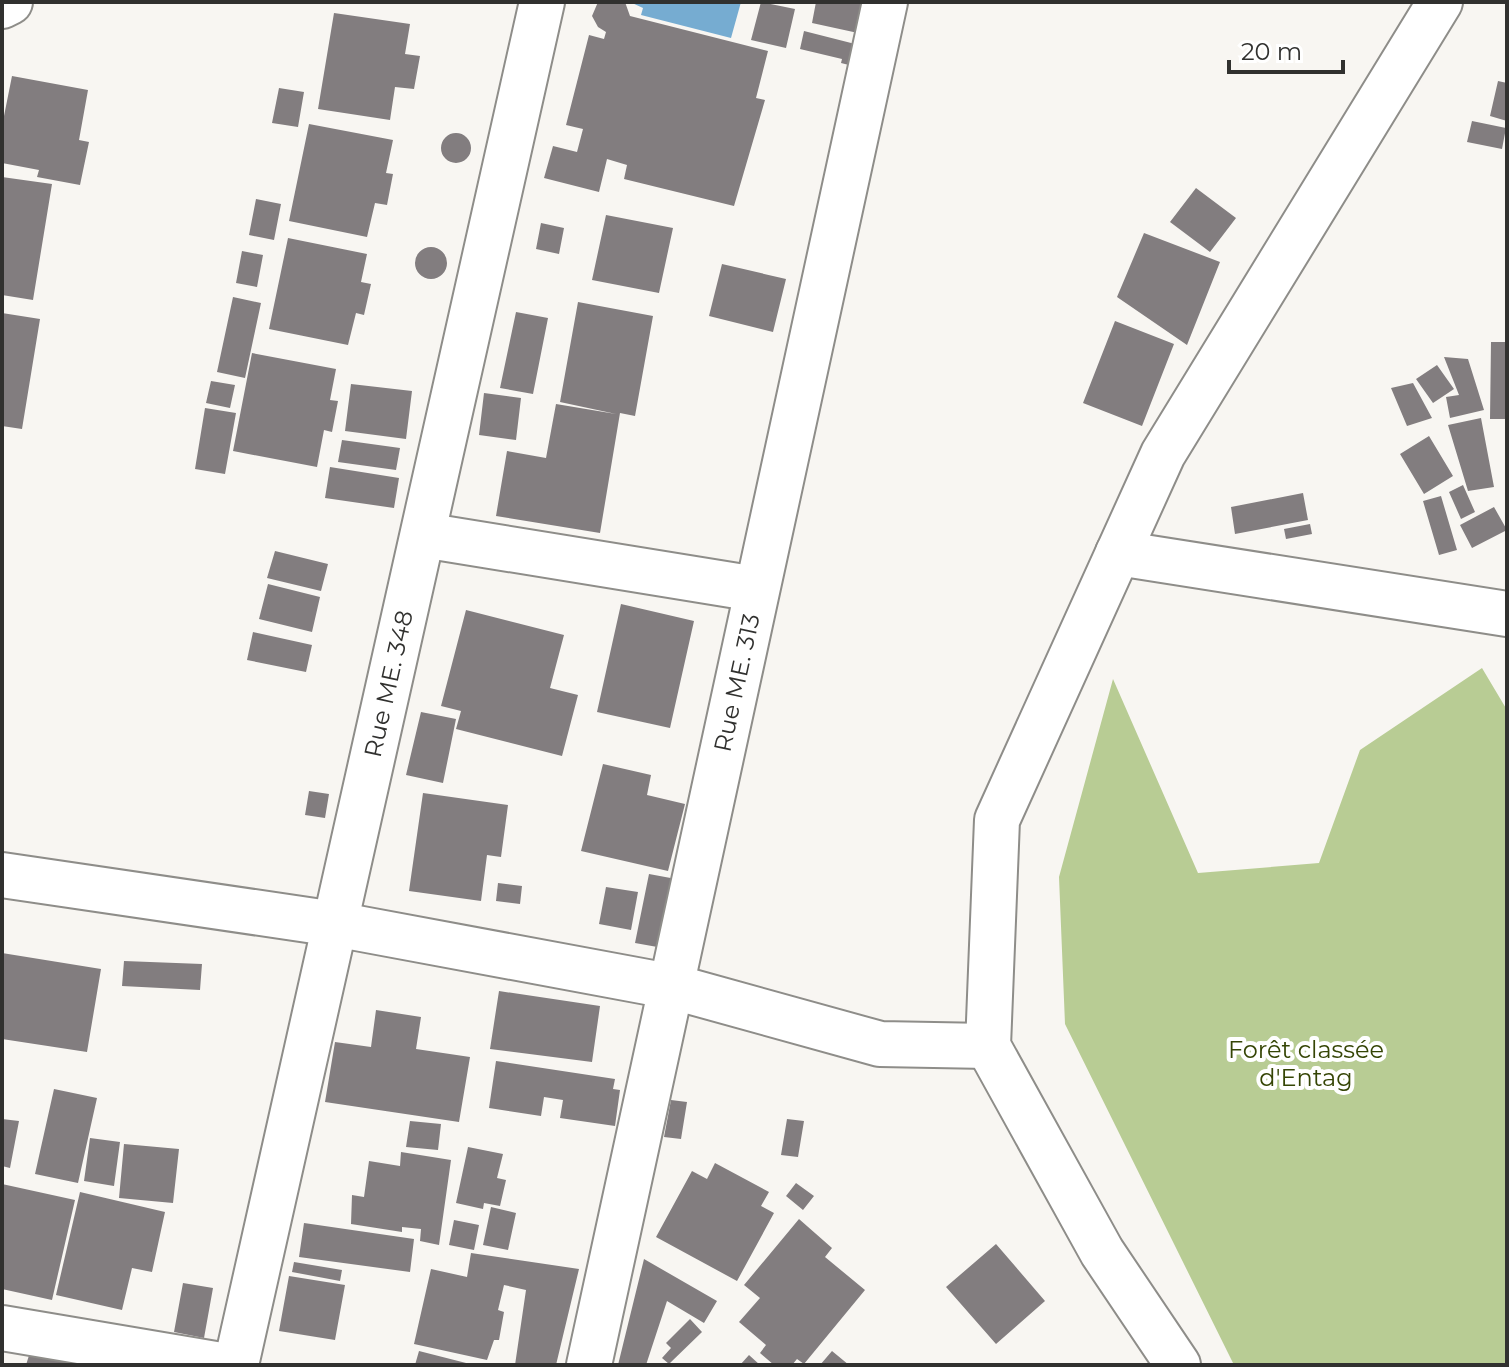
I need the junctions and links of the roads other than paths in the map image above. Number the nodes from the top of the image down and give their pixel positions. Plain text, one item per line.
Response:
1 (10, 2) edge
2 (542, 2) edge
3 (885, 2) edge
4 (1440, 2) edge
5 (2, 6) edge
6 (423, 535) junction
7 (1118, 553) junction
8 (756, 589) junction
9 (1507, 614) edge
10 (2, 875) edge
11 (335, 924) junction
12 (674, 987) junction
13 (988, 1046) junction
14 (2, 1328) edge
15 (221, 1365) edge
16 (236, 1365) edge
17 (589, 1365) edge
18 (1178, 1365) edge

1 - 5 street
2 - 6 street, Rue ME. 348
3 - 8 street, Rue ME. 313
4 - 7 street
6 - 8 street
6 - 11 street, Rue ME. 348
7 - 9 street
7 - 13 street
8 - 12 street, Rue ME. 313
10 - 11 street
11 - 12 street
11 - 16 street, Rue ME. 348
12 - 13 street
12 - 17 street, Rue ME. 313
13 - 18 street
14 - 15 street

